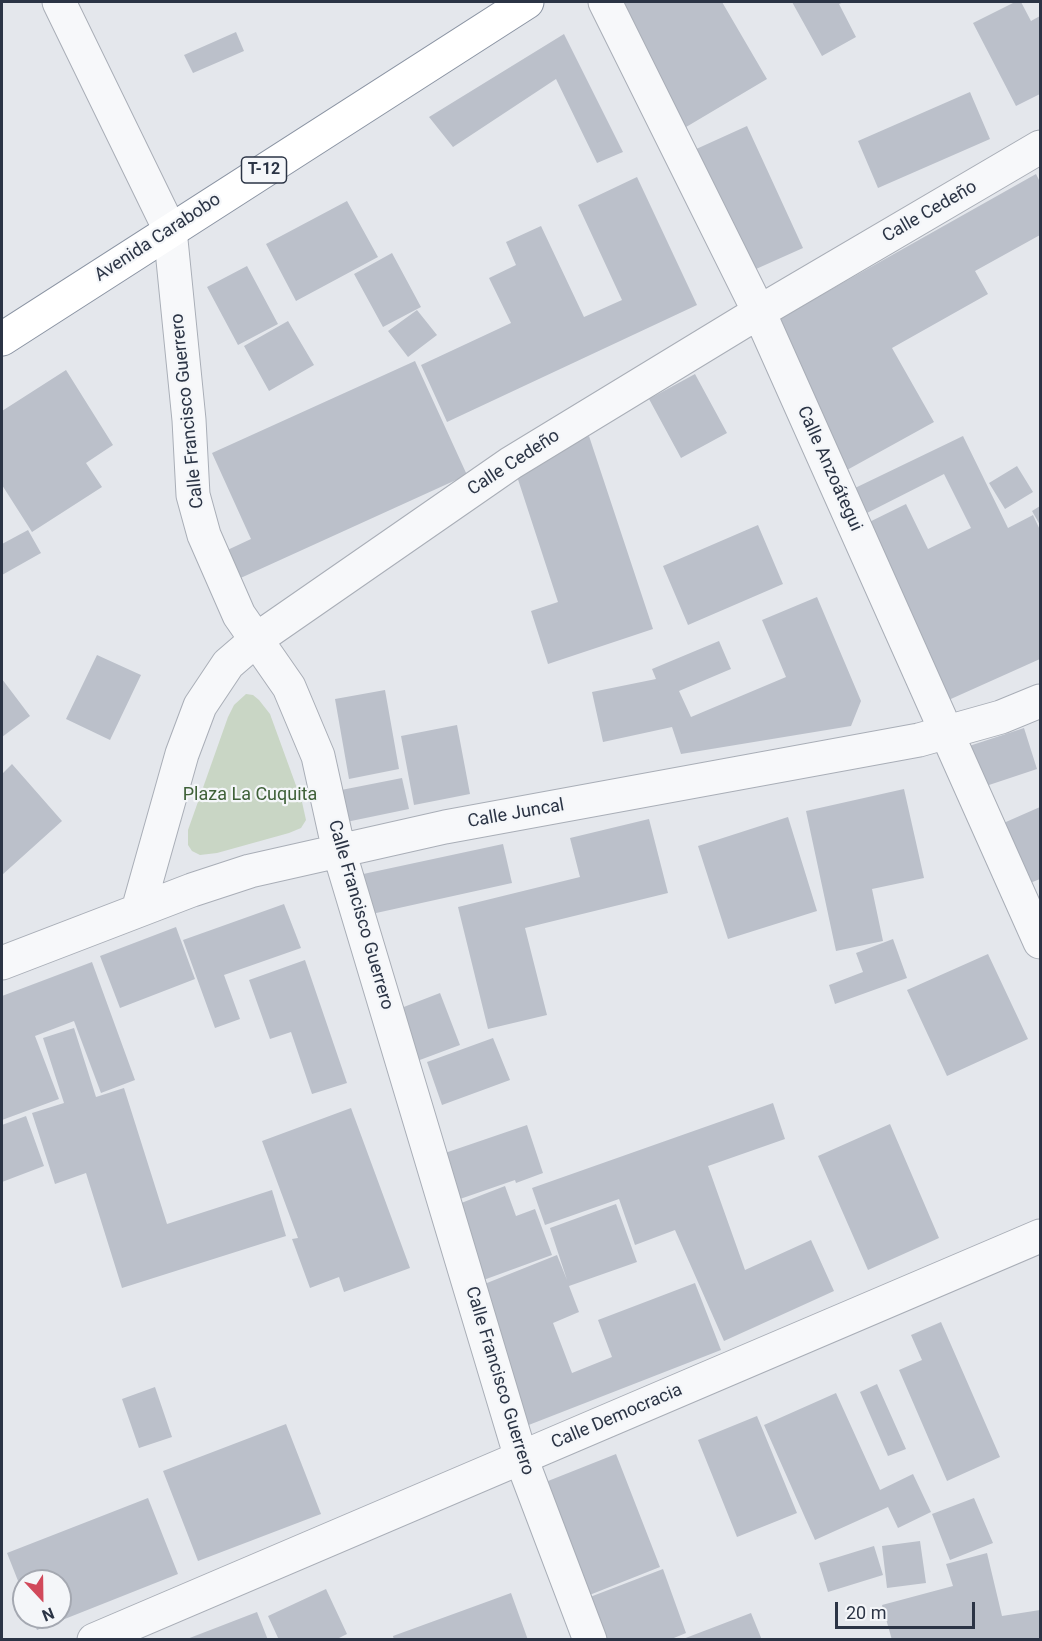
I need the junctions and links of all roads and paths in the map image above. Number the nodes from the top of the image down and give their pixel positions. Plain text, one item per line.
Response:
1 (59, 2) edge
2 (526, 2) edge
3 (605, 2) edge
4 (1041, 147) edge
5 (170, 230) junction
6 (759, 312) junction
7 (2, 339) edge
8 (256, 639) junction
9 (1041, 701) edge
10 (948, 732) junction
11 (339, 851) junction
12 (138, 910) junction
13 (1041, 942) edge
14 (2, 963) edge
15 (1041, 1236) edge
16 (521, 1458) junction
17 (94, 1640) edge
18 (590, 1640) edge

1 - 5 street, Calle Francisco Guerrero
2 - 5 highway, Avenida Carabobo / T-12
3 - 6 street, Calle Anzoátegui
4 - 6 street, Calle Cedeño
5 - 7 highway, Avenida Carabobo / T-12
5 - 8 street, Calle Francisco Guerrero
6 - 8 street, Calle Cedeño
6 - 10 street, Calle Anzoátegui
8 - 11 street, Calle Francisco Guerrero
8 - 12 street, Calle Cedeño
9 - 10 street, Calle Juncal
10 - 11 street, Calle Juncal
10 - 13 street, Calle Anzoátegui
11 - 12 street, Calle Juncal
11 - 16 street, Calle Francisco Guerrero
12 - 14 street, Calle Juncal
15 - 16 street, Calle Democracia
16 - 17 street, Calle Democracia
16 - 18 street, Calle Francisco Guerrero

